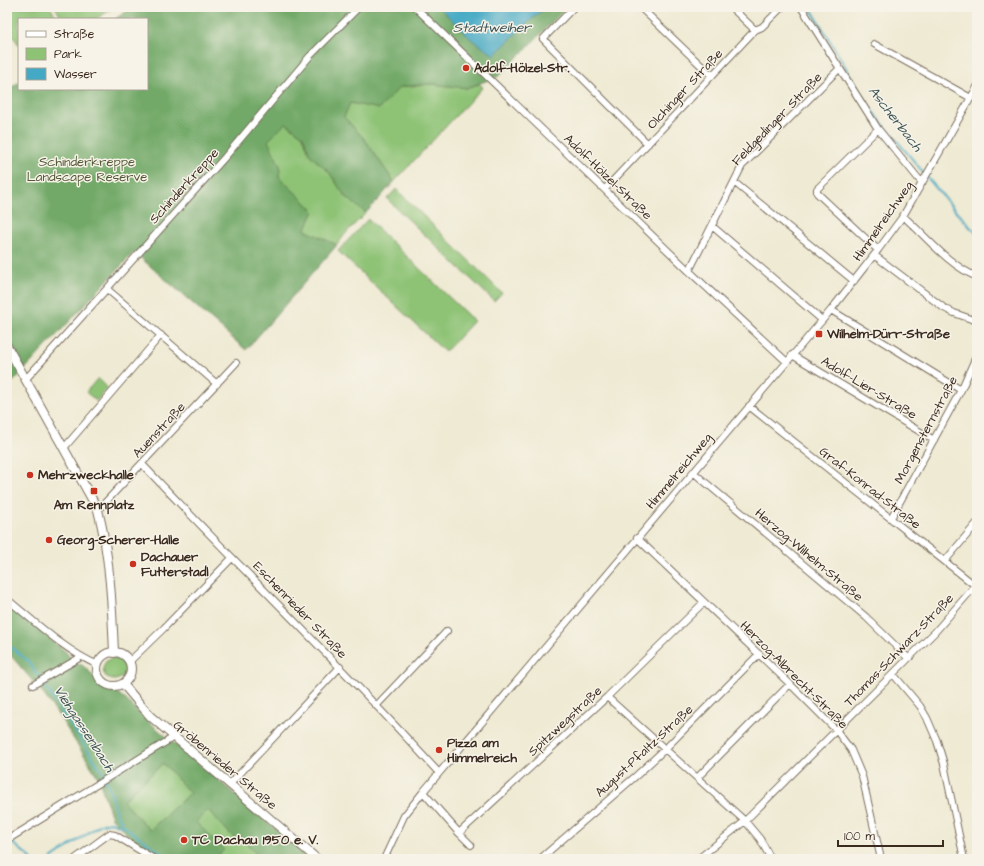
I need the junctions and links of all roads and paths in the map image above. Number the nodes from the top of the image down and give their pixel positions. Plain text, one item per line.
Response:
1 (359, 7) edge
2 (415, 7) edge
3 (574, 7) edge
4 (640, 7) edge
5 (731, 7) edge
6 (782, 7) edge
7 (801, 7) edge
8 (755, 30) junction
9 (874, 44) dead end
10 (839, 69) junction
11 (712, 76) junction
12 (977, 87) edge
13 (971, 98) junction
14 (878, 129) junction
15 (648, 144) junction
16 (924, 181) junction
17 (734, 182) junction
18 (605, 189) junction
19 (903, 216) junction
20 (712, 226) junction
21 (876, 253) junction
22 (689, 271) junction
23 (977, 277) edge
24 (854, 281) junction
25 (107, 289) junction
26 (831, 310) junction
27 (822, 320) junction
28 (977, 321) edge
29 (161, 335) junction
30 (7, 346) edge
31 (977, 351) edge
32 (792, 355) junction
33 (976, 360) edge
34 (787, 362) junction
35 (236, 363) dead end
36 (25, 380) junction
37 (217, 384) junction
38 (961, 390) junction
39 (749, 406) junction
40 (934, 440) junction
41 (64, 448) junction
42 (142, 464) junction
43 (693, 472) junction
44 (98, 510) junction
45 (891, 518) junction
46 (977, 523) edge
47 (637, 538) junction
48 (232, 558) junction
49 (945, 561) junction
50 (976, 586) edge
51 (7, 598) edge
52 (704, 602) junction
53 (447, 631) dead end
54 (114, 653) junction
55 (759, 654) junction
56 (81, 657) junction
57 (908, 658) junction
58 (129, 662) junction
59 (98, 665) junction
60 (340, 667) junction
61 (893, 674) junction
62 (123, 684) junction
63 (790, 684) junction
64 (33, 685) dead end
65 (607, 697) junction
66 (376, 705) junction
67 (836, 730) junction
68 (174, 737) junction
69 (666, 748) junction
70 (439, 773) junction
71 (697, 778) junction
72 (230, 784) junction
73 (423, 792) junction
74 (745, 821) junction
75 (459, 833) junction
76 (9, 838) edge
77 (471, 845) dead end
78 (75, 859) edge
79 (154, 859) edge
80 (317, 859) edge
81 (384, 859) edge
82 (540, 859) edge
83 (698, 859) edge
84 (771, 859) edge
85 (881, 859) edge
86 (964, 859) edge

1 - 25 street, Schinderkreppe
2 - 18 street, Adolf-Hölzel-Straße
3 - 15 street
4 - 11 street
5 - 8 street
6 - 8 street, Olchinger Straße
7 - 10 street
8 - 11 street, Olchinger Straße
9 - 13 street
10 - 14 street
10 - 17 street, Feldgedinger Straße
11 - 15 street, Olchinger Straße
12 - 13 street, Himmelreichweg
13 - 16 street, Himmelreichweg
14 - 16 street
14 - 21 street
15 - 18 street, Olchinger Straße
16 - 19 street, Himmelreichweg
17 - 20 street, Feldgedinger Straße
17 - 24 street
18 - 22 street, Adolf-Hölzel-Straße
19 - 21 street, Himmelreichweg
19 - 23 street
20 - 22 street, Feldgedinger Straße
20 - 27 street
21 - 24 street, Himmelreichweg
21 - 28 street
22 - 34 street, Adolf-Hölzel-Straße
24 - 26 street, Himmelreichweg
25 - 29 street
25 - 36 street, Schinderkreppe
26 - 27 street, Himmelreichweg
26 - 38 street
27 - 32 street, Himmelreichweg
29 - 37 street
29 - 41 street
30 - 36 street
31 - 33 street, Morgensternstraße
32 - 34 street, Himmelreichweg
32 - 40 street, Adolf-Lier-Straße
33 - 38 street, Morgensternstraße
34 - 39 street, Himmelreichweg
35 - 37 street, Auenstraße
36 - 41 street
37 - 42 street, Auenstraße
38 - 40 street, Morgensternstraße
39 - 43 street, Himmelreichweg
39 - 45 street, Graf-Konrad-Straße
40 - 45 street, Morgensternstraße
41 - 44 street
42 - 44 street, Auenstraße
42 - 48 street, Eschenrieder Straße
43 - 47 street, Himmelreichweg
43 - 57 street, Herzog-Wilhelm-Straße
44 - 54 street
45 - 49 street, Graf-Konrad-Straße
46 - 49 street
47 - 52 street, Herzog-Albrecht-Straße
47 - 70 street, Himmelreichweg
48 - 58 street
48 - 60 street, Eschenrieder Straße
49 - 50 street, Graf-Konrad-Straße
50 - 57 street, Thomas-Schwarz-Straße
51 - 56 street
52 - 55 street, Herzog-Albrecht-Straße
52 - 65 street, Spitzwegstraße
53 - 66 street
54 - 58 street
54 - 59 street
55 - 63 street, Herzog-Albrecht-Straße
55 - 69 street, August-Pfaltz-Straße
56 - 59 street
56 - 64 street
57 - 61 street, Thomas-Schwarz-Straße
58 - 62 street
59 - 62 street
60 - 66 street, Eschenrieder Straße
60 - 72 street
61 - 67 street, Thomas-Schwarz-Straße
61 - 86 street
62 - 68 street, Gröbenrieder Straße
63 - 67 street, Herzog-Albrecht-Straße
63 - 71 street
65 - 69 street
65 - 75 street, Spitzwegstraße
66 - 70 street, Eschenrieder Straße
67 - 74 street, Thomas-Schwarz-Straße
67 - 85 street, Herzog-Albrecht-Straße
68 - 72 street, Gröbenrieder Straße
68 - 76 street
69 - 71 street
69 - 82 street, August-Pfaltz-Straße
70 - 73 street, Himmelreichweg
71 - 74 street
72 - 80 street, Gröbenrieder Straße
73 - 75 street
73 - 81 street, Himmelreichweg
74 - 83 street, Thomas-Schwarz-Straße
74 - 84 street
75 - 77 street
78 - 79 street

